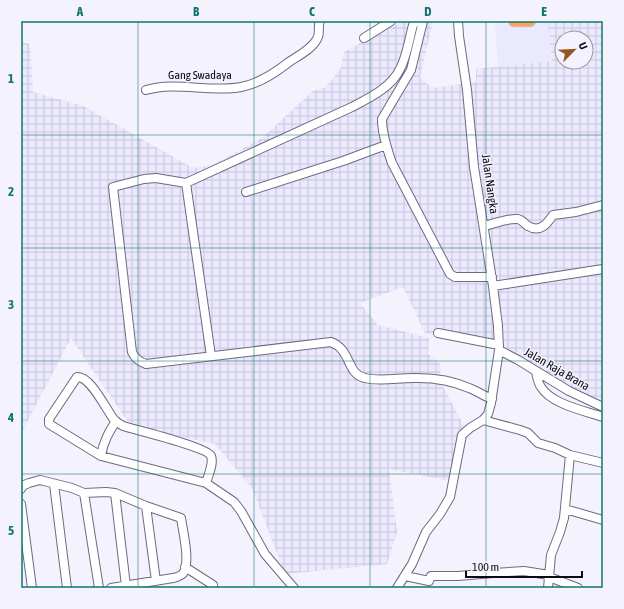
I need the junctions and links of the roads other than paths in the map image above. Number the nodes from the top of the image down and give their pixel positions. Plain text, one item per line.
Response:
1 (320, 21) edge
2 (391, 21) edge
3 (416, 21) edge
4 (423, 21) edge
5 (458, 21) edge
6 (514, 21) edge
7 (530, 21) edge
8 (364, 38) dead end
9 (146, 90) dead end
10 (386, 145) junction
11 (186, 183) junction
12 (246, 192) dead end
13 (603, 205) edge
14 (484, 226) junction
15 (603, 269) edge
16 (492, 277) junction
17 (493, 286) junction
18 (438, 333) dead end
19 (499, 347) junction
20 (211, 356) junction
21 (536, 372) junction
22 (492, 398) junction
23 (603, 408) edge
24 (603, 417) edge
25 (483, 420) junction
26 (116, 421) junction
27 (570, 455) junction
28 (101, 456) junction
29 (603, 463) edge
30 (206, 483) junction
31 (54, 484) junction
32 (21, 489) edge
33 (84, 493) junction
34 (115, 493) junction
35 (21, 504) edge
36 (146, 506) junction
37 (565, 509) junction
38 (603, 520) edge
39 (185, 567) junction
40 (405, 576) junction
41 (549, 576) junction
42 (156, 581) junction
43 (213, 585) dead end
44 (126, 586) junction
45 (139, 586) edge
46 (32, 588) edge
47 (67, 588) edge
48 (98, 588) edge
49 (111, 588) edge
50 (293, 588) edge
51 (397, 588) edge
52 (548, 588) edge
53 (578, 588) edge

1 - 9 street, Gang Swadaya
2 - 8 street
3 - 11 street
4 - 10 street
5 - 14 street, Jalan Nangka
6 - 7 highway
10 - 12 street
10 - 16 street
11 - 20 street
11 - 20 street
13 - 14 street
14 - 16 street, Jalan Nangka
15 - 17 street
16 - 17 street, Jalan Nangka
17 - 19 street, Jalan Nangka
18 - 19 street, Jalan Raja Brana
19 - 21 street, Jalan Raja Brana
19 - 22 street, Jalan Nangka
20 - 22 street
21 - 23 street, Jalan Raja Brana
21 - 24 street
22 - 25 street, Jalan Nangka
25 - 27 street
25 - 40 street
26 - 28 street
26 - 28 street
26 - 30 street
27 - 29 street
27 - 37 street
28 - 30 street
30 - 50 street
31 - 32 street
31 - 33 street
31 - 47 street
33 - 34 street
33 - 48 street
34 - 36 street
34 - 44 street
35 - 46 street
36 - 39 street
36 - 42 street
37 - 38 street
37 - 41 street
39 - 42 street
39 - 43 street
40 - 41 street
40 - 51 street
41 - 52 street
41 - 53 street
42 - 45 street
44 - 45 street
44 - 49 street

